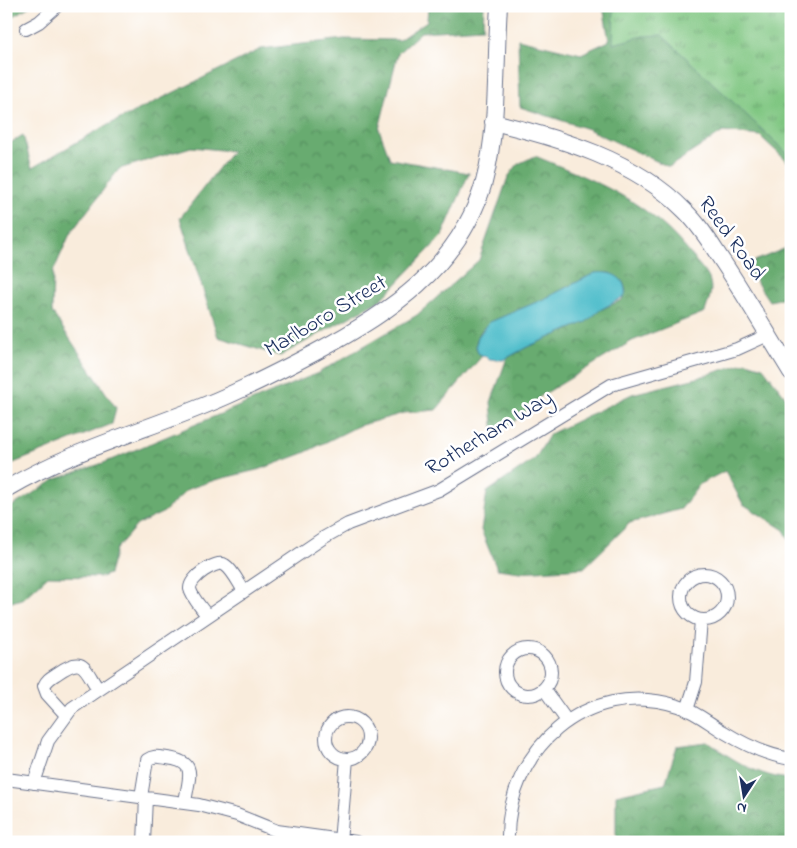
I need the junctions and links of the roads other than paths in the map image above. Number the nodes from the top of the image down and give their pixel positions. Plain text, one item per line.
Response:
1 (57, 6) edge
2 (499, 6) edge
3 (26, 29) dead end
4 (493, 122) junction
5 (768, 335) junction
6 (791, 372) edge
7 (6, 489) edge
8 (244, 591) junction
9 (207, 616) junction
10 (701, 620) dead end
11 (98, 689) junction
12 (544, 689) dead end
13 (687, 710) junction
14 (66, 715) junction
15 (567, 721) junction
16 (347, 759) dead end
17 (791, 759) edge
18 (6, 779) edge
19 (34, 783) junction
20 (143, 797) junction
21 (185, 803) junction
22 (340, 841) edge
23 (144, 842) edge
24 (356, 842) edge
25 (508, 842) edge

1 - 3 street
2 - 4 street, Marlboro Street
4 - 5 street, Reed Road
4 - 7 street, Marlboro Street
5 - 6 street, Reed Road
5 - 8 street, Rotherham Way
8 - 9 street, Rotherham Way
8 - 9 street
9 - 11 street, Rotherham Way
10 - 13 street
11 - 14 street, Rotherham Way
11 - 14 street
12 - 15 street
13 - 15 street
13 - 17 street
14 - 19 street, Rotherham Way
15 - 25 street
16 - 22 street
18 - 19 street
19 - 20 street
20 - 21 street
20 - 21 street
20 - 23 street
21 - 22 street
22 - 24 street

